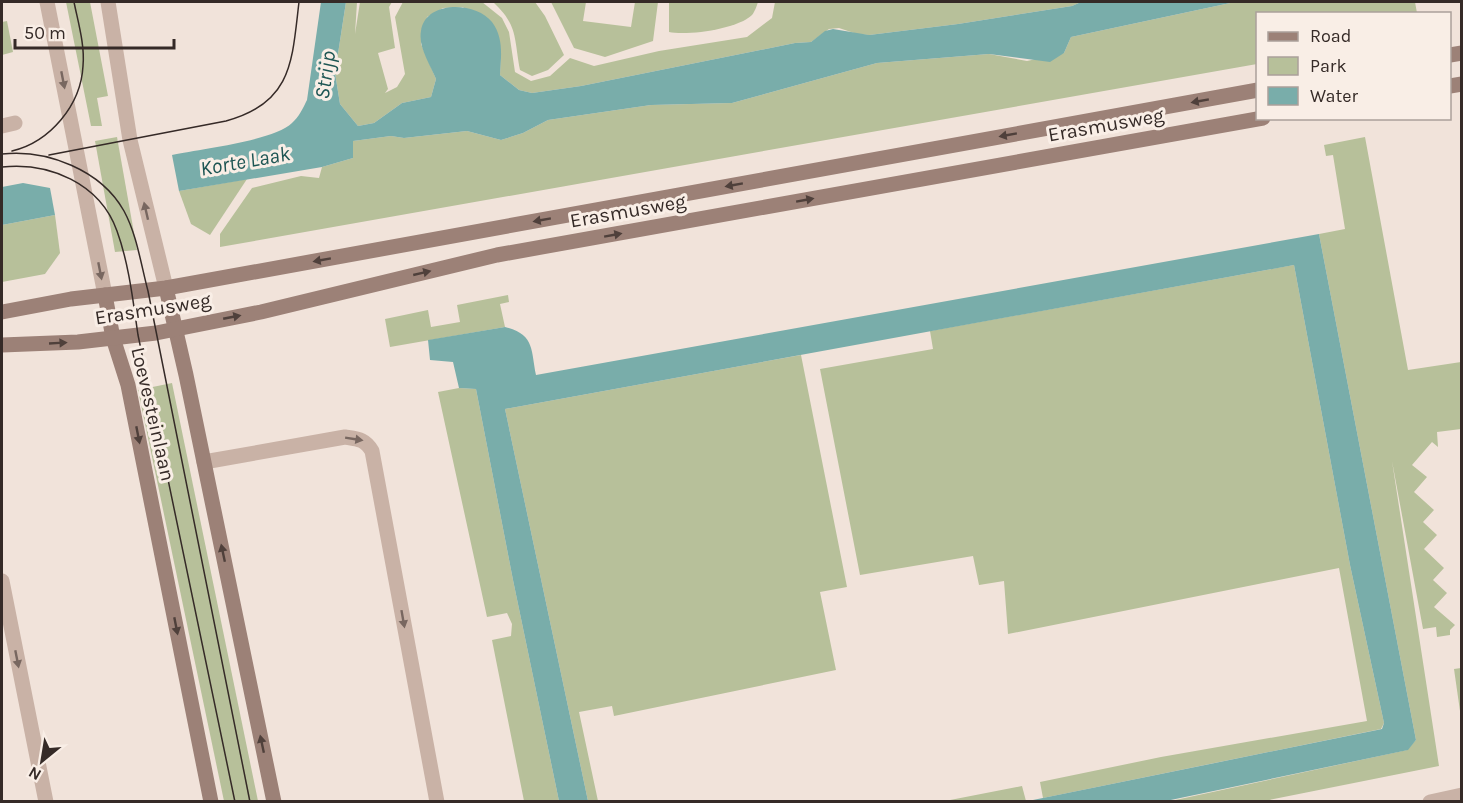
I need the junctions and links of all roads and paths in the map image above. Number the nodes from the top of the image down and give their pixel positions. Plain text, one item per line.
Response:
1 (48, 2) edge
2 (108, 2) edge
3 (1256, 90) edge
4 (1256, 119) edge
5 (166, 288) junction
6 (105, 295) junction
7 (2, 312) edge
8 (175, 329) junction
9 (113, 338) junction
10 (2, 345) edge
11 (204, 462) junction
12 (2, 586) edge
13 (1461, 795) edge
14 (46, 801) edge
15 (211, 801) edge
16 (274, 801) edge
17 (437, 801) edge
18 (1430, 801) edge

1 -> 6 street, Loevesteinlaan
5 -> 2 street, Loevesteinlaan
3 -> 5 main road, Erasmusweg
8 -> 4 main road, Erasmusweg
5 - 6 main road, Erasmusweg
5 - 8 main road, Loevesteinlaan
6 - 7 main road, Erasmusweg
6 - 9 main road, Loevesteinlaan
8 - 9 main road, Erasmusweg
8 - 11 main road, Loevesteinlaan
10 -> 9 main road, Erasmusweg
9 -> 15 main road, Loevesteinlaan
16 -> 11 main road, Loevesteinlaan
11 -> 17 street, Loevesteinlaan
12 -> 14 street
13 - 18 street

